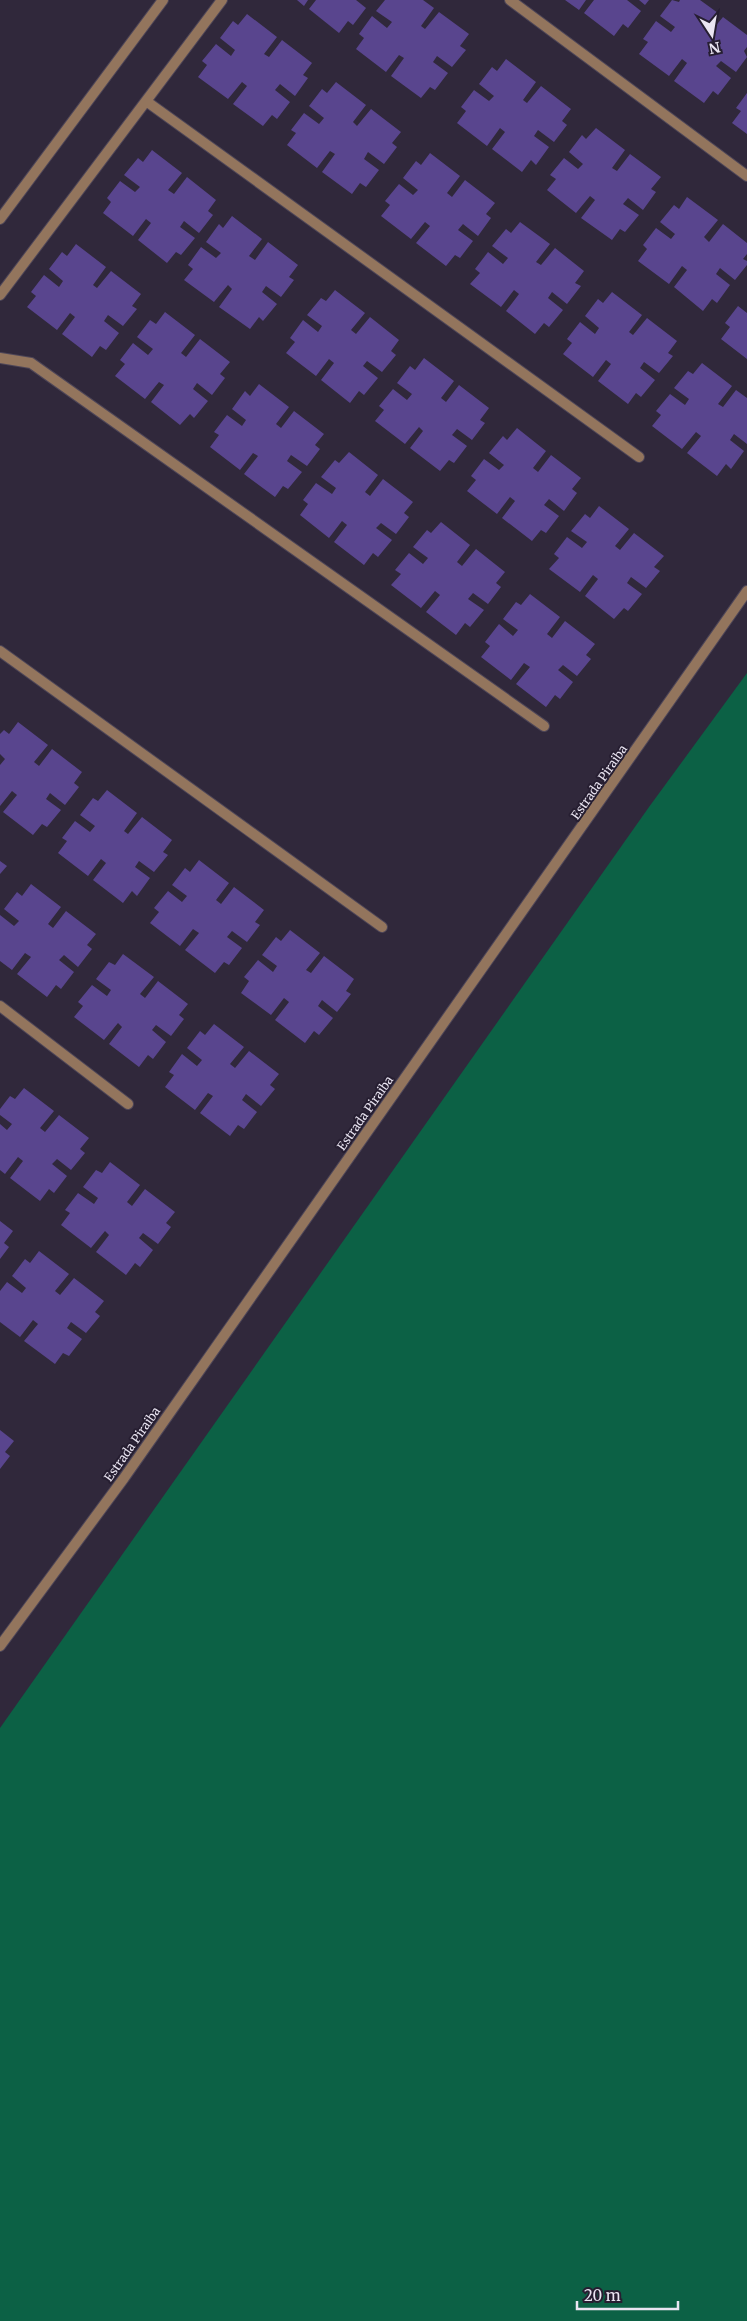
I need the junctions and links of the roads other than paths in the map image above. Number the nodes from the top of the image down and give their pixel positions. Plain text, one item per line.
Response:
1 (164, 0) edge
2 (222, 0) edge
3 (510, 0) edge
4 (146, 102) junction
5 (747, 176) edge
6 (0, 219) edge
7 (0, 295) edge
8 (0, 358) edge
9 (639, 456) dead end
10 (747, 591) edge
11 (0, 651) edge
12 (544, 726) dead end
13 (382, 927) dead end
14 (0, 1006) edge
15 (128, 1104) dead end
16 (0, 1646) edge

1 - 6 street
2 - 4 street
3 - 5 street
4 - 7 street
4 - 9 street
8 - 12 street
10 - 16 street, Estrada Piraiba
11 - 13 street
14 - 15 street

